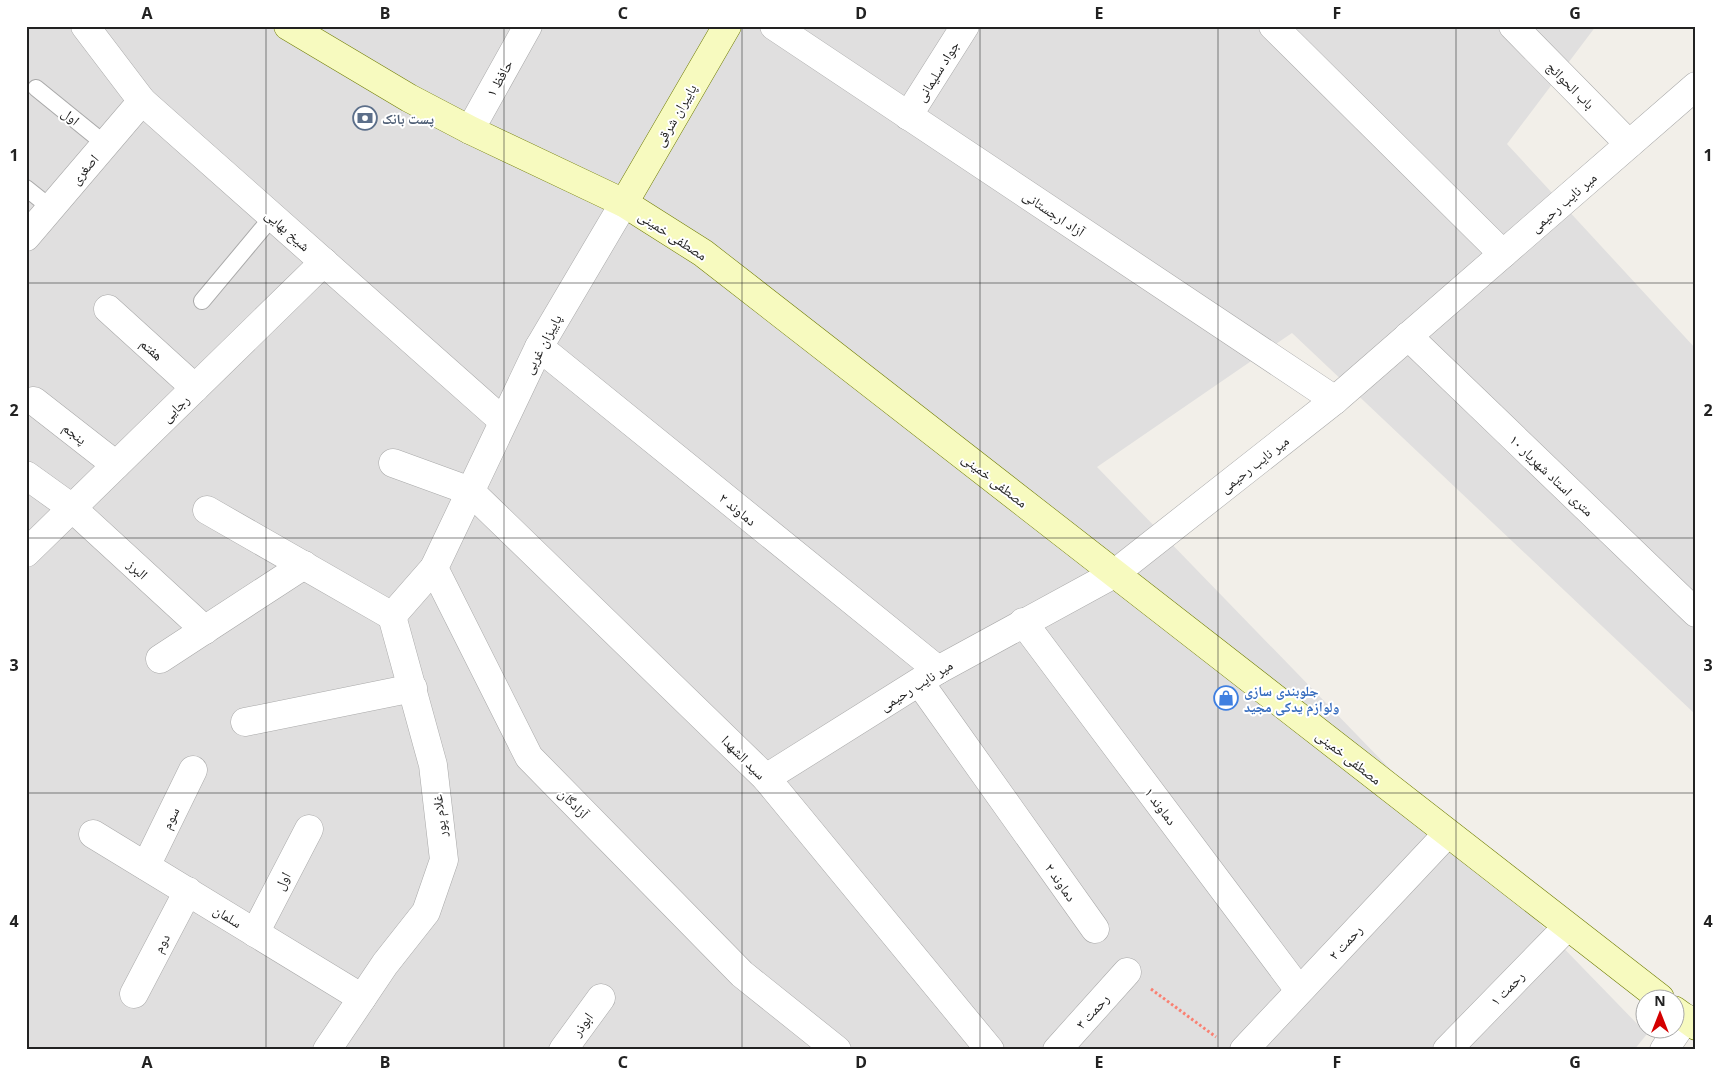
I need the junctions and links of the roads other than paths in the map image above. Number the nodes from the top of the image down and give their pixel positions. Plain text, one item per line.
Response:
1 (86, 26) edge
2 (288, 26) edge
3 (528, 26) edge
4 (727, 26) edge
5 (774, 26) edge
6 (966, 26) edge
7 (1273, 26) edge
8 (1513, 26) edge
9 (1696, 86) edge
10 (36, 88) dead end
11 (142, 101) junction
12 (908, 116) junction
13 (470, 130) junction
14 (105, 144) junction
15 (1629, 144) junction
16 (26, 188) edge
17 (624, 203) junction
18 (50, 208) junction
19 (273, 216) junction
20 (26, 237) edge
21 (1503, 254) junction
22 (324, 262) junction
23 (202, 301) dead end
24 (108, 309) dead end
25 (1408, 336) junction
26 (539, 347) junction
27 (196, 388) junction
28 (1335, 400) junction
29 (34, 401) dead end
30 (503, 421) junction
31 (393, 463) dead end
32 (116, 465) junction
33 (26, 475) edge
34 (470, 491) junction
35 (72, 508) junction
36 (207, 510) dead end
37 (26, 553) edge
38 (304, 565) junction
39 (434, 568) junction
40 (1114, 574) junction
41 (1696, 613) edge
42 (392, 616) junction
43 (1023, 622) junction
44 (205, 630) junction
45 (160, 658) dead end
46 (929, 677) junction
47 (413, 688) junction
48 (245, 722) dead end
49 (193, 770) dead end
50 (766, 778) junction
51 (309, 829) dead end
52 (93, 834) dead end
53 (1447, 834) junction
54 (146, 866) junction
55 (188, 891) junction
56 (1567, 926) junction
57 (1095, 929) dead end
58 (255, 933) junction
59 (1127, 972) road end
60 (1647, 988) edge
61 (1299, 990) junction
62 (134, 994) dead end
63 (362, 998) junction
64 (600, 998) dead end
65 (1685, 1018) edge
66 (327, 1050) edge
67 (563, 1050) edge
68 (837, 1050) edge
69 (990, 1050) edge
70 (1057, 1050) edge
71 (1244, 1050) edge
72 (1447, 1050) edge
73 (1664, 1050) edge

1 - 11 street, شیخ بهایی
2 - 13 main road, مصطفی خمینی
3 - 13 street, حافظ ۱
4 - 17 main road, پاییران شرقی
5 - 12 street, آزاد ارجستانی
6 - 12 street, جواد سلیمانی
7 - 21 street
8 - 15 street, باب الحوائج
9 - 15 street, میر نایب رحیمی
10 - 14 lane, اول
11 - 14 street, اصغری
11 - 19 street, شیخ بهایی
12 - 28 street, آزاد ارجستانی
13 - 17 main road, مصطفی خمینی
14 - 18 street, اصغری
15 - 21 street, میر نایب رحیمی
16 - 18 lane
17 - 26 street, پاییزان غربی
17 - 40 main road, مصطفی خمینی
18 - 20 street, اصغری
19 - 22 street, شیخ بهایی
19 - 23 lane
21 - 25 street, میر نایب رحیمی
22 - 27 street, رجایی
22 - 30 street, شیخ بهایی
24 - 27 street, هفتم
25 - 28 street, میر نایب رحیمی
25 - 41 street, ۱۰ متری استاد شهریار
26 - 30 street, پاییزان غربی
26 - 46 street, دماوند ۲
27 - 32 street, رجایی
28 - 40 street, میر نایب رحیمی
29 - 32 street, پنجم
30 - 34 street, پاییزان غربی
31 - 34 street
32 - 35 street, رجایی
33 - 35 street
34 - 39 street
34 - 50 street, سید الشهدا
35 - 37 street, رجایی
35 - 44 street, البرز
36 - 38 street
38 - 42 street
38 - 44 street
39 - 42 street
39 - 68 street, آزادگان
40 - 43 street, میر نایب رحیمی
40 - 53 main road, مصطفی خمینی
42 - 47 street, غلام پور
43 - 46 street, میر نایب رحیمی
43 - 61 street, دماوند ۱
44 - 45 street
46 - 50 street, میر نایب رحیمی
46 - 57 street, دماوند ۲
47 - 48 street
47 - 63 street, غلام پور
49 - 54 street, سوم
50 - 69 street, سید الشهدا
51 - 58 street, اول
52 - 54 street, سلمان
53 - 56 main road, مصطفی خمینی
53 - 61 street, رحمت ۲
54 - 55 street, سلمان
55 - 58 street, سلمان
55 - 62 street, دوم
56 - 60 main road, مصطفی خمینی
56 - 72 street, رحمت ۱
58 - 63 street, سلمان
59 - 70 street, رحمت ۳
61 - 71 street, رحمت ۲
63 - 66 street, غلام پور
64 - 67 street, ابوذر
65 - 73 street

